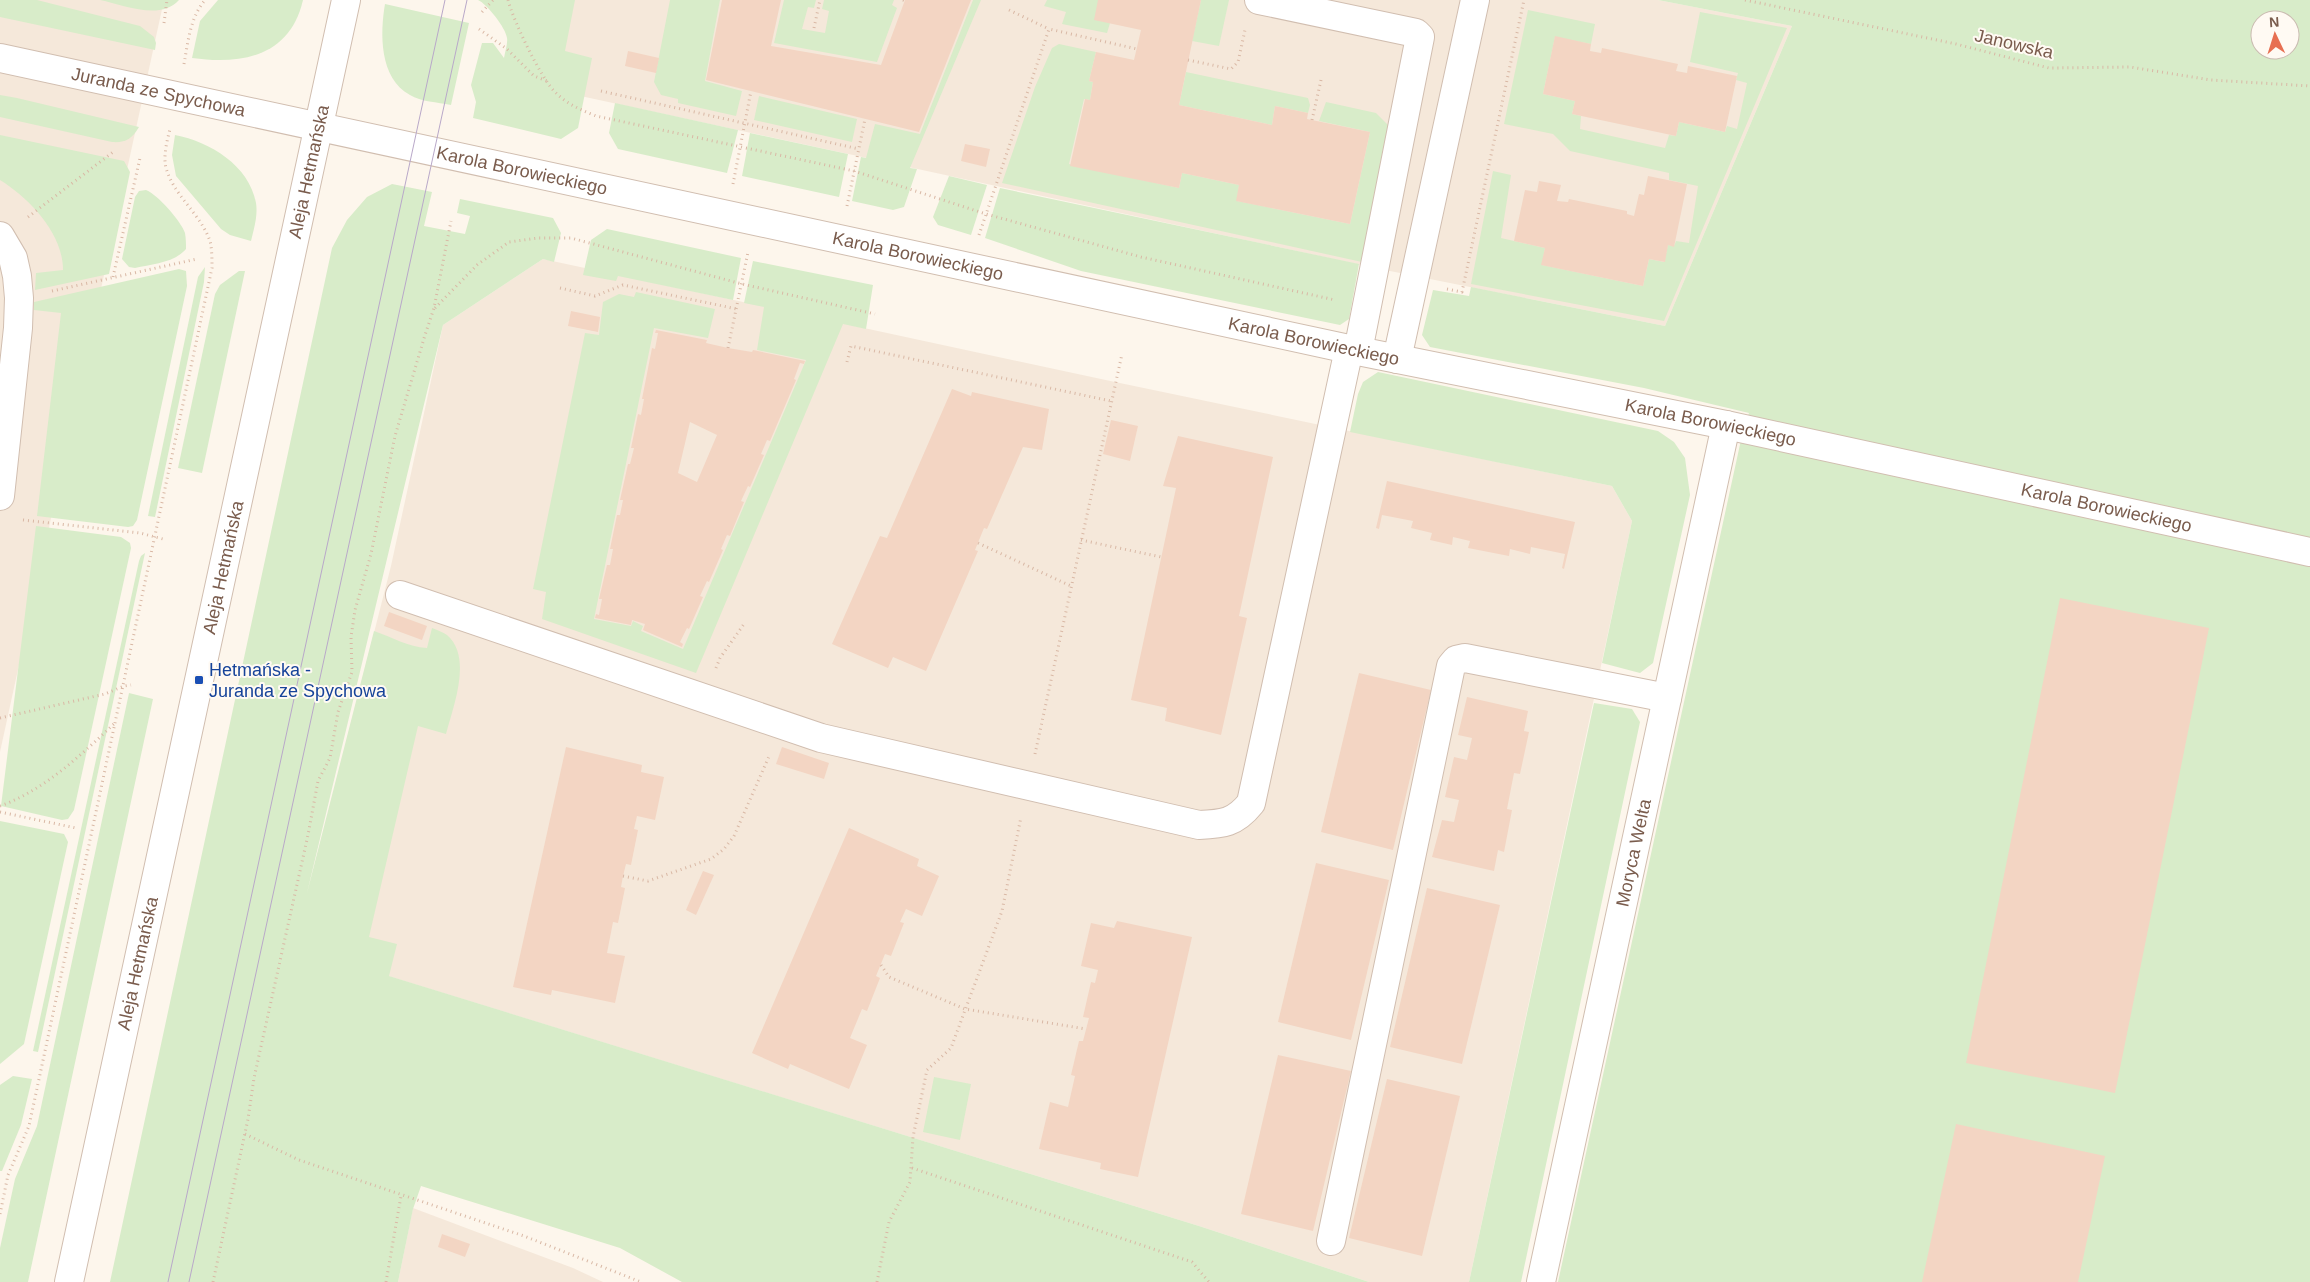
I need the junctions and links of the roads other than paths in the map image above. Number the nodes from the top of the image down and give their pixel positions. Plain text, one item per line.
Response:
1 (346, 0) edge
2 (1259, 0) edge
3 (1475, 0) edge
4 (0, 58) edge
5 (318, 125) junction
6 (0, 236) edge
7 (1354, 350) junction
8 (1397, 359) junction
9 (1726, 426) junction
10 (0, 496) edge
11 (2310, 552) edge
12 (400, 595) dead end
13 (1667, 698) junction
14 (1332, 1241) dead end
15 (69, 1282) edge
16 (1541, 1282) edge

1 - 5 street, Aleja Hetmańska
2 - 7 street
3 - 8 street
4 - 5 street, Juranda ze Spychowa
5 - 7 street, Karola Borowieckiego
5 - 15 street, Aleja Hetmańska
6 - 10 street
7 - 8 street, Karola Borowieckiego
7 - 12 street
8 - 9 street, Karola Borowieckiego
9 - 11 street, Karola Borowieckiego
9 - 13 street, Moryca Welta
13 - 14 street
13 - 16 street, Moryca Welta

